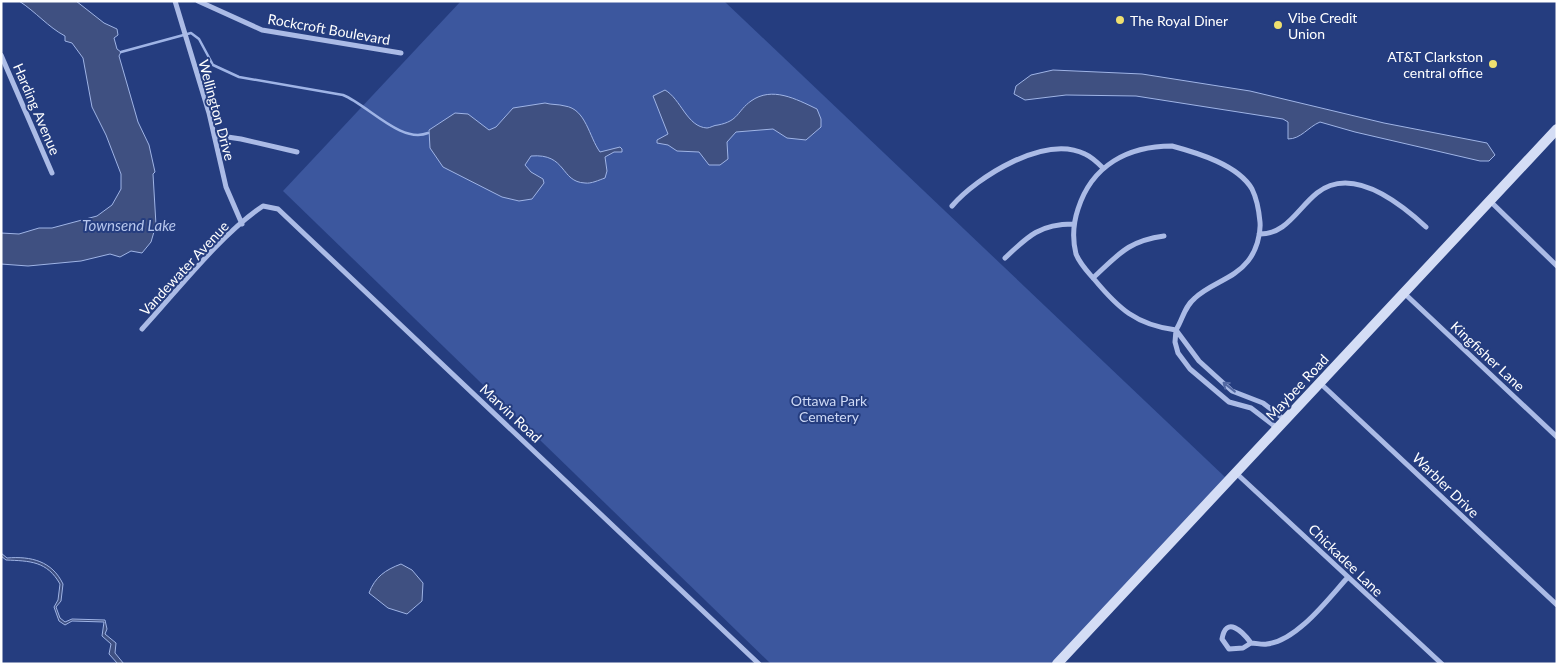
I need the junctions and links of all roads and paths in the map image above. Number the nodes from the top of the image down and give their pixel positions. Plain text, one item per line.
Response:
1 (175, 1) edge
2 (198, 1) edge
3 (401, 53) dead end
4 (1, 55) edge
5 (1557, 129) edge
6 (214, 135) junction
7 (297, 152) dead end
8 (1103, 168) junction
9 (52, 173) dead end
10 (1489, 201) junction
11 (952, 206) dead end
12 (242, 224) junction
13 (1073, 224) junction
14 (1426, 227) dead end
15 (1259, 234) junction
16 (1164, 236) dead end
17 (1005, 258) dead end
18 (1557, 266) edge
19 (1093, 278) junction
20 (1404, 292) junction
21 (142, 329) dead end
22 (1176, 330) junction
23 (1199, 361) junction
24 (1190, 369) junction
25 (1320, 382) junction
26 (1254, 398) junction
27 (1252, 408) junction
28 (1285, 420) junction
29 (1277, 428) junction
30 (1557, 437) edge
31 (1235, 473) junction
32 (1348, 577) junction
33 (1557, 605) edge
34 (1251, 643) junction
35 (759, 664) edge
36 (1057, 664) edge
37 (1442, 664) edge

1 - 6 street, Wellington Drive
2 - 3 street, Rockcroft Boulevard
4 - 9 street, Harding Avenue
5 - 10 main road, Maybee Road
6 - 7 street
6 - 12 street, Wellington Drive
8 - 11 street
8 - 13 street
8 - 15 street
10 - 18 street
10 - 20 main road, Maybee Road
12 - 21 street, Vandewater Avenue
12 - 35 street, Marvin Road
13 - 17 street
13 - 19 street
14 - 15 street
15 - 22 street
16 - 19 street
19 - 22 street
20 - 25 main road, Maybee Road
20 - 30 street, Kingfisher Lane
22 - 23 street
22 - 24 street
23 - 24 street
26 -> 23 street
24 - 27 street
25 - 28 main road, Maybee Road
25 - 33 street, Warbler Drive
26 - 27 street
26 - 28 street
27 - 29 street
28 - 29 main road, Maybee Road
29 - 31 main road, Maybee Road
31 - 32 street, Chickadee Lane
31 - 36 main road, Maybee Road
32 - 34 street
32 - 37 street, Chickadee Lane
34 - 34 street

